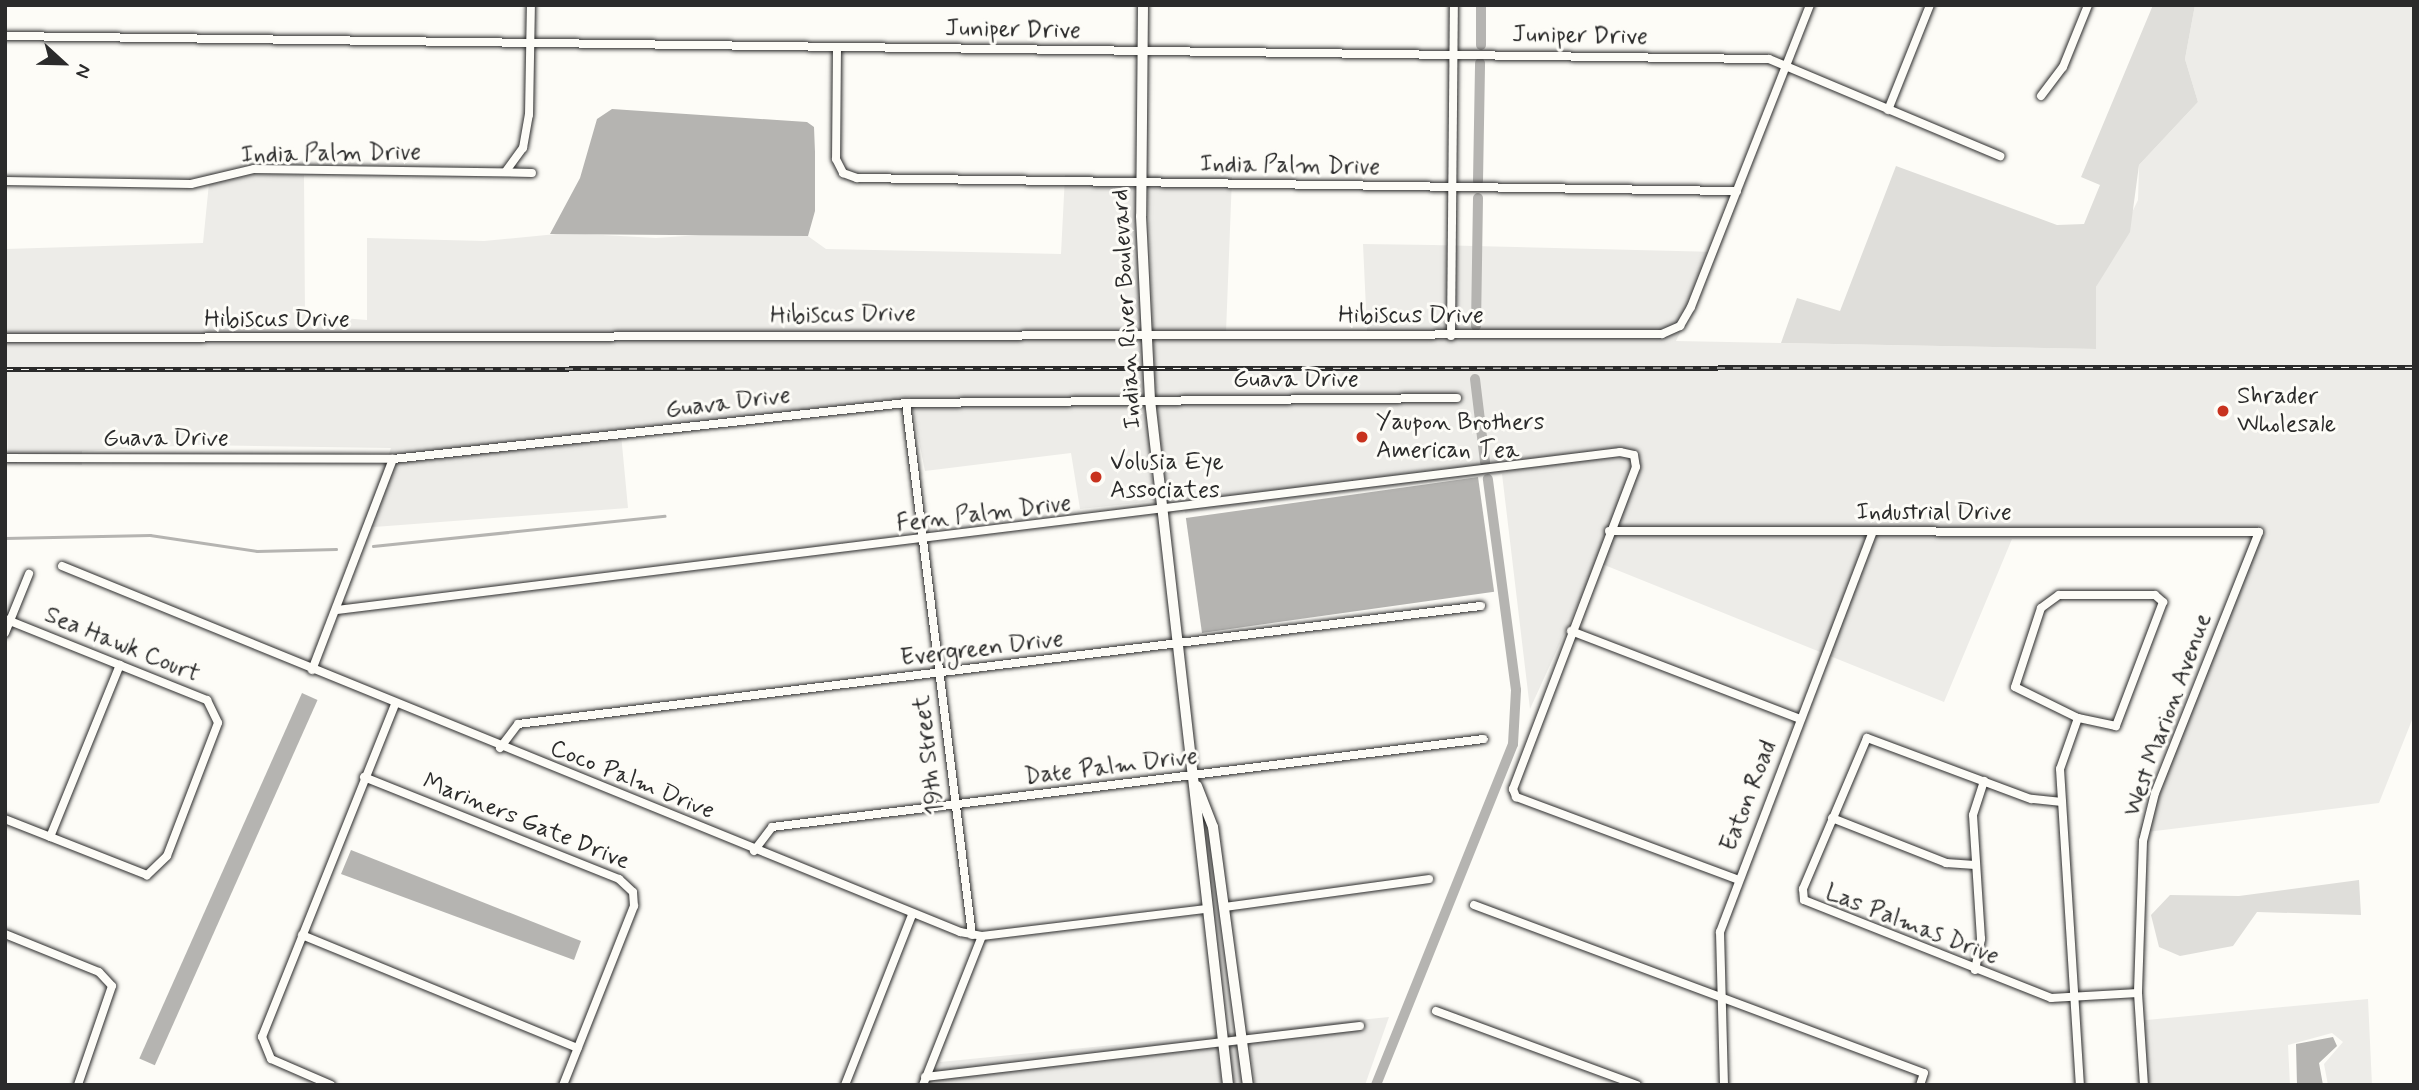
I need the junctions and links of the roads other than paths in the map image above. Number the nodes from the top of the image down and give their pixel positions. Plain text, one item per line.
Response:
1 (531, 5) edge
2 (1143, 5) edge
3 (1454, 5) edge
4 (1810, 5) edge
5 (1930, 5) edge
6 (2088, 5) edge
7 (5, 36) edge
8 (530, 44) junction
9 (837, 47) junction
10 (1142, 51) junction
11 (1453, 53) junction
12 (1786, 65) junction
13 (2041, 96) dead end
14 (1888, 110) junction
15 (2000, 156) dead end
16 (506, 171) junction
17 (532, 173) dead end
18 (5, 181) edge
19 (1141, 183) junction
20 (1452, 187) junction
21 (1737, 191) junction
22 (1146, 332) junction
23 (1451, 336) junction
24 (5, 338) edge
25 (1457, 398) dead end
26 (1150, 400) junction
27 (906, 403) junction
28 (5, 458) edge
29 (393, 459) junction
30 (1163, 512) junction
31 (1609, 531) junction
32 (1873, 532) junction
33 (2259, 533) joint
34 (922, 541) junction
35 (62, 566) dead end
36 (29, 574) dead end
37 (1481, 606) dead end
38 (337, 610) junction
39 (8, 620) edge
40 (1571, 631) junction
41 (5, 633) edge
42 (1179, 645) junction
43 (120, 665) junction
44 (312, 670) junction
45 (939, 673) junction
46 (395, 705) junction
47 (2078, 718) junction
48 (1800, 719) junction
49 (1484, 739) dead end
50 (500, 748) junction
51 (1193, 777) junction
52 (364, 778) junction
53 (1984, 781) junction
54 (2062, 802) junction
55 (955, 806) junction
56 (1832, 818) junction
57 (5, 819) edge
58 (50, 837) junction
59 (754, 851) junction
60 (1975, 865) junction
61 (1429, 879) dead end
62 (1737, 879) junction
63 (1474, 905) dead end
64 (1225, 907) junction
65 (1206, 909) junction
66 (912, 915) junction
67 (5, 934) edge
68 (302, 935) junction
69 (977, 936) junction
70 (1975, 970) junction
71 (2138, 993) junction
72 (1720, 996) junction
73 (2075, 998) junction
74 (1436, 1011) dead end
75 (1360, 1026) dead end
76 (1244, 1040) junction
77 (1223, 1042) junction
78 (578, 1048) junction
79 (924, 1081) edge
80 (326, 1084) edge
81 (78, 1085) edge
82 (563, 1085) edge
83 (845, 1085) edge
84 (1228, 1085) edge
85 (1248, 1085) edge
86 (1636, 1085) edge
87 (1724, 1085) edge
88 (1920, 1085) edge
89 (2080, 1085) edge
90 (2144, 1085) edge

1 - 8 street
2 - 10 main road, Indian River Boulevard
3 - 11 street
4 - 12 street
5 - 14 street
6 - 13 street
7 - 8 street, Juniper Drive
8 - 9 street, Juniper Drive
8 - 16 street
9 - 10 street, Juniper Drive
9 - 19 street, India Palm Drive
10 - 11 street, Juniper Drive
10 - 19 main road, Indian River Boulevard
11 - 12 street, Juniper Drive
11 - 20 street
12 - 14 street, Juniper Drive
12 - 21 street
14 - 15 street, Juniper Drive
16 - 17 street, India Palm Drive
16 - 18 street, India Palm Drive
19 - 20 street, India Palm Drive
19 - 22 main road, Indian River Boulevard
20 - 21 street, India Palm Drive
20 - 23 street
21 - 23 street, Hibiscus Drive
22 - 23 street, Hibiscus Drive
22 - 24 street, Hibiscus Drive
22 - 26 main road, Indian River Boulevard
25 - 26 street, Guava Drive
26 - 27 street, Guava Drive
26 - 30 main road, Indian River Boulevard
27 - 29 street, Guava Drive
27 - 34 street, 19th Street
28 - 29 street, Guava Drive
29 - 38 street
30 - 31 street, Fern Palm Drive
30 - 34 street, Fern Palm Drive
30 - 42 main road, Indian River Boulevard
31 - 32 street, Industrial Drive
31 - 40 street
32 - 33 street, Industrial Drive
32 - 48 street, Eaton Road
33 - 71 street, West Marion Avenue
34 - 38 street, Fern Palm Drive
34 - 45 street, 19th Street
35 - 44 street, Coco Palm Drive
36 - 39 street
37 - 42 street, Evergreen Drive
38 - 44 street
39 - 41 street
39 - 43 street, Sea Hawk Court
40 - 48 street
40 - 62 street
42 - 45 street, Evergreen Drive
42 - 51 main road, Indian River Boulevard
43 - 58 street
43 - 58 street, Sea Hawk Court
44 - 46 street, Coco Palm Drive
45 - 50 street, Evergreen Drive
45 - 55 street, 19th Street
46 - 50 street, Coco Palm Drive
46 - 52 street
47 - 47 street
47 - 54 street
48 - 62 street, Eaton Road
49 - 51 street, Date Palm Drive
50 - 59 street, Coco Palm Drive
51 - 55 street, Date Palm Drive
51 - 64 main road
51 - 65 main road, Indian River Boulevard
52 - 68 street
52 - 78 street, Mariners Gate Drive
53 - 54 street, Las Palmas Drive
53 - 56 street, Las Palmas Drive
53 - 60 street
54 - 73 street
55 - 59 street, Date Palm Drive
55 - 69 street, 19th Street
56 - 60 street
56 - 70 street, Las Palmas Drive
57 - 58 street, Sea Hawk Court
59 - 66 street, Coco Palm Drive
60 - 70 street
61 - 64 street
62 - 72 street, Eaton Road
63 - 72 street
64 - 76 main road
65 - 69 street, Coco Palm Drive
65 - 77 main road, Indian River Boulevard
66 - 69 street, Coco Palm Drive
66 - 83 street
67 - 81 street
68 - 78 street
68 - 80 street
69 - 79 street, 19th Street
70 - 73 street, Las Palmas Drive
71 - 73 street, Las Palmas Drive
71 - 90 street, West Marion Avenue
72 - 87 street, Eaton Road
72 - 88 street
73 - 89 street
74 - 86 street
75 - 76 street
76 - 77 street
76 - 85 main road
77 - 79 street
77 - 84 main road, Indian River Boulevard
78 - 82 street, Mariners Gate Drive

